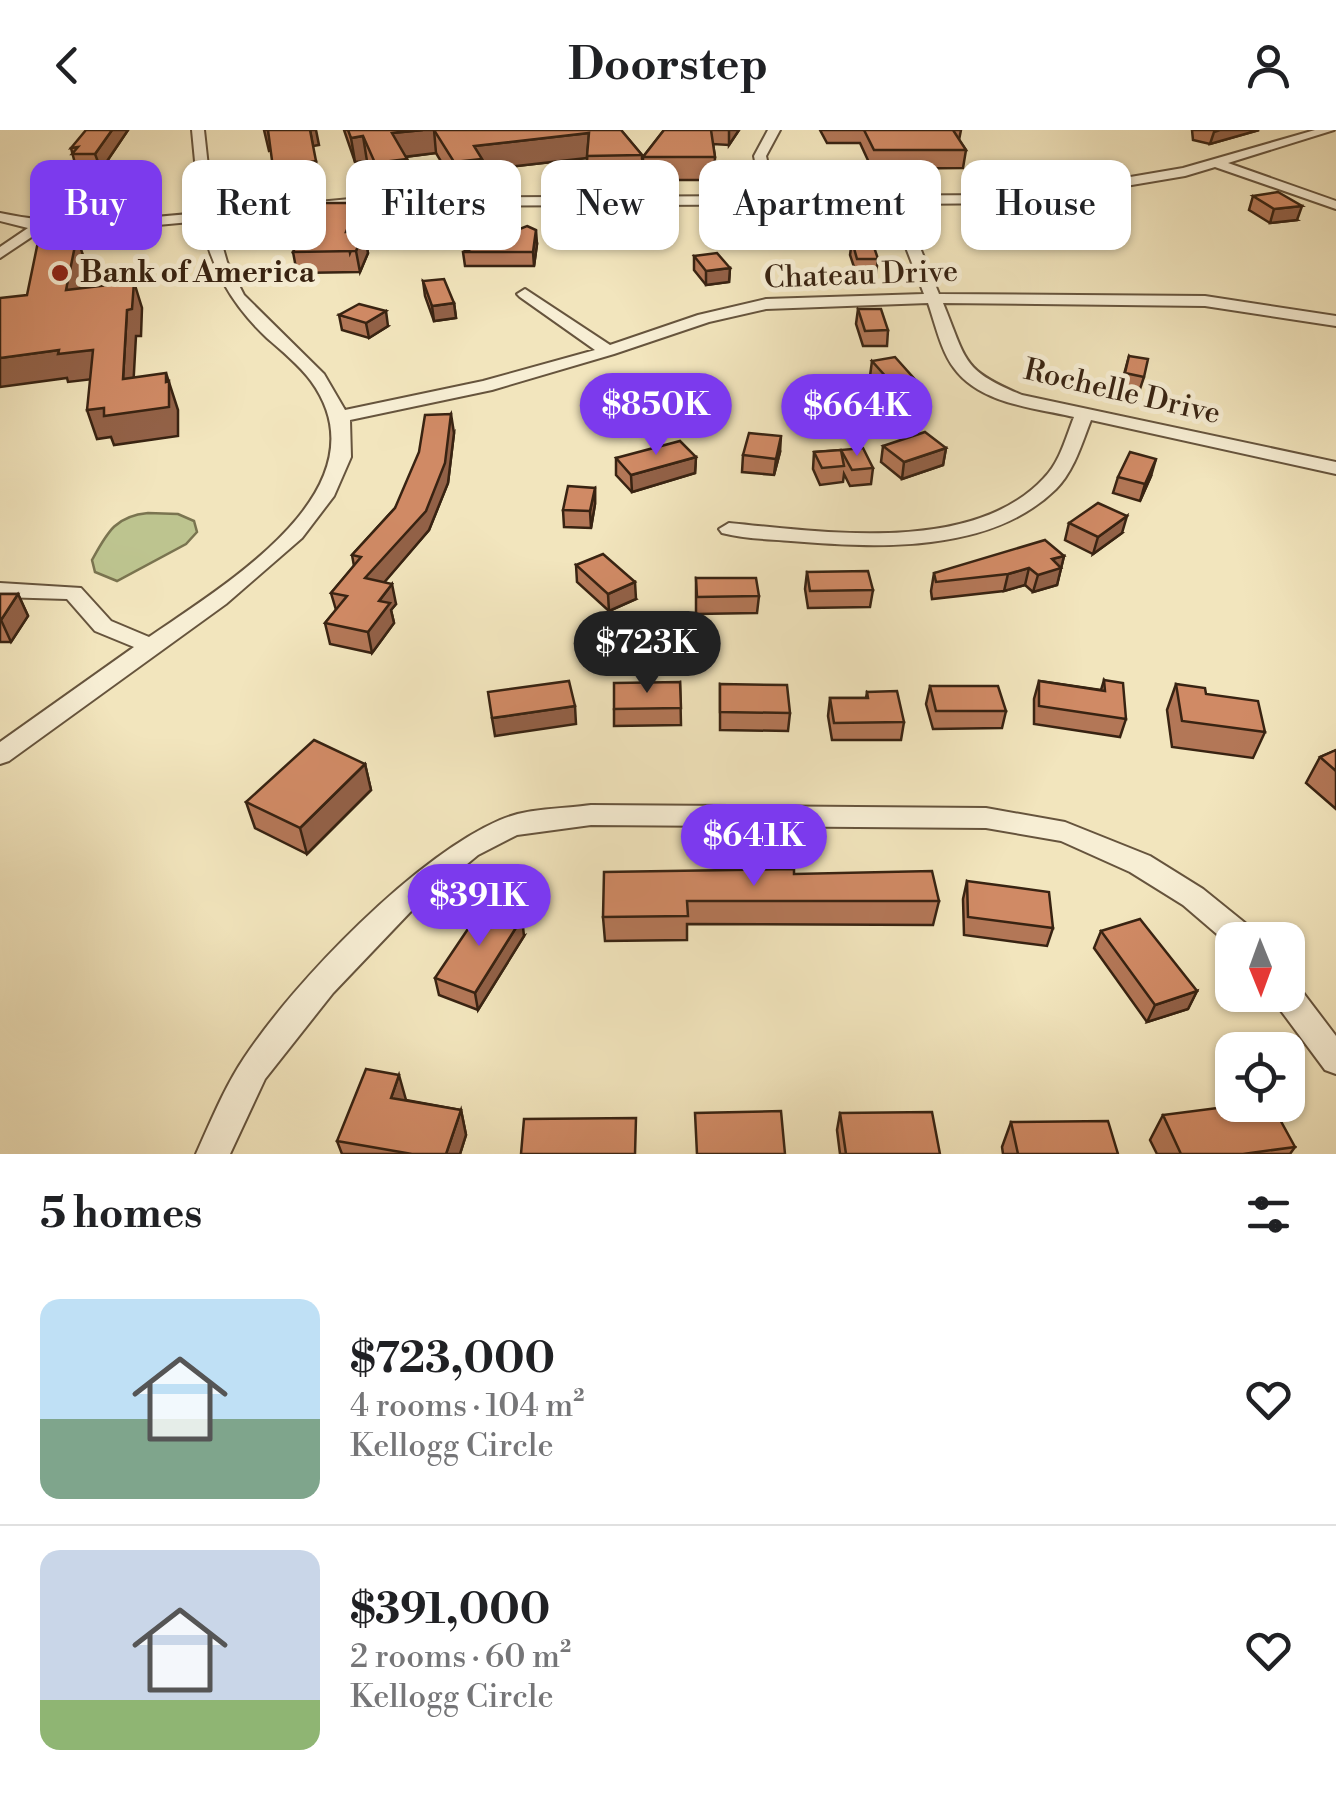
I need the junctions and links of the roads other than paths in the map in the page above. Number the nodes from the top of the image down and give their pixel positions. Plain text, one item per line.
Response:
1 (198, 130) edge
2 (774, 130) edge
3 (1327, 130) edge
4 (201, 160) edge
5 (761, 160) edge
6 (1218, 164) junction
7 (941, 199) edge
8 (699, 200) edge
9 (326, 205) edge
10 (1336, 205) edge
11 (0, 217) edge
12 (30, 224) edge
13 (30, 232) edge
14 (216, 250) edge
15 (913, 250) edge
16 (0, 254) edge
17 (525, 294) dead end
18 (931, 298) junction
19 (1336, 321) edge
20 (608, 351) junction
21 (1084, 415) junction
22 (342, 416) junction
23 (1336, 468) edge
24 (729, 529) dead end
25 (0, 590) edge
26 (151, 646) junction
27 (0, 755) edge
28 (1224, 922) edge
29 (1300, 1012) edge
30 (1336, 1060) edge
31 (213, 1154) edge

1 - 4 street
2 - 5 street
3 - 6 street
6 - 7 street
6 - 10 street
8 - 9 street
11 - 12 street
13 - 16 street
14 - 22 street
15 - 18 street, Rochelle Drive
17 - 20 street
18 - 19 street, Chateau Drive
18 - 20 street, Chateau Drive
18 - 21 street, Rochelle Drive
20 - 22 street, Chateau Drive
21 - 23 street, Rochelle Drive
21 - 24 street
22 - 26 street
25 - 26 street
26 - 27 street
28 - 31 street
29 - 30 street

